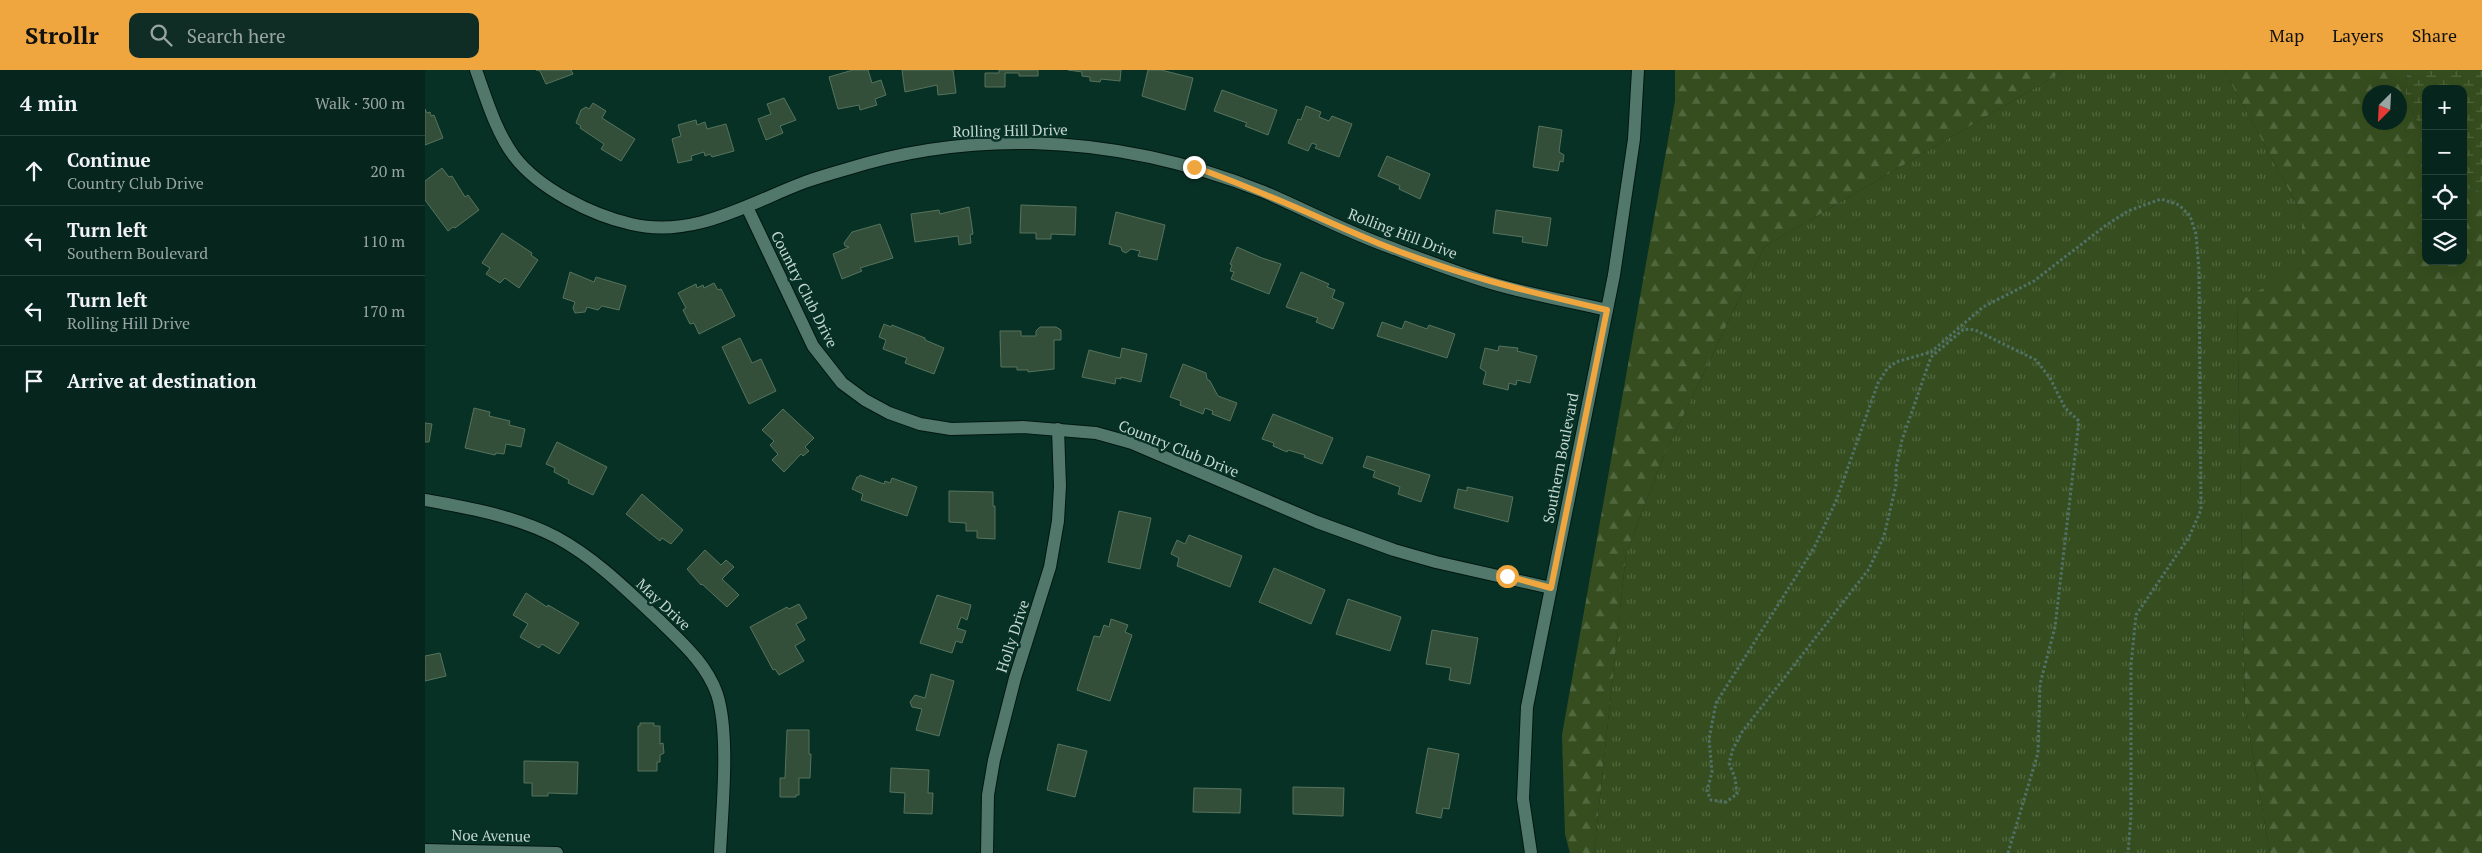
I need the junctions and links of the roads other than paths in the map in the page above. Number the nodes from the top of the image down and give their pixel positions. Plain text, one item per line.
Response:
1 (476, 70) edge
2 (1638, 70) edge
3 (747, 207) junction
4 (1607, 310) junction
5 (1058, 429) junction
6 (425, 500) edge
7 (1551, 588) junction
8 (425, 850) edge
9 (557, 853) edge
10 (720, 853) edge
11 (987, 853) edge
12 (1531, 853) edge

1 - 3 street, Rolling Hill Drive
2 - 4 street, Southern Boulevard
3 - 4 street, Rolling Hill Drive
3 - 5 street, Country Club Drive
4 - 7 street, Southern Boulevard
5 - 7 street, Country Club Drive
5 - 11 street, Holly Drive
6 - 10 street, May Drive
7 - 12 street, Southern Boulevard
8 - 9 street, Noe Avenue

